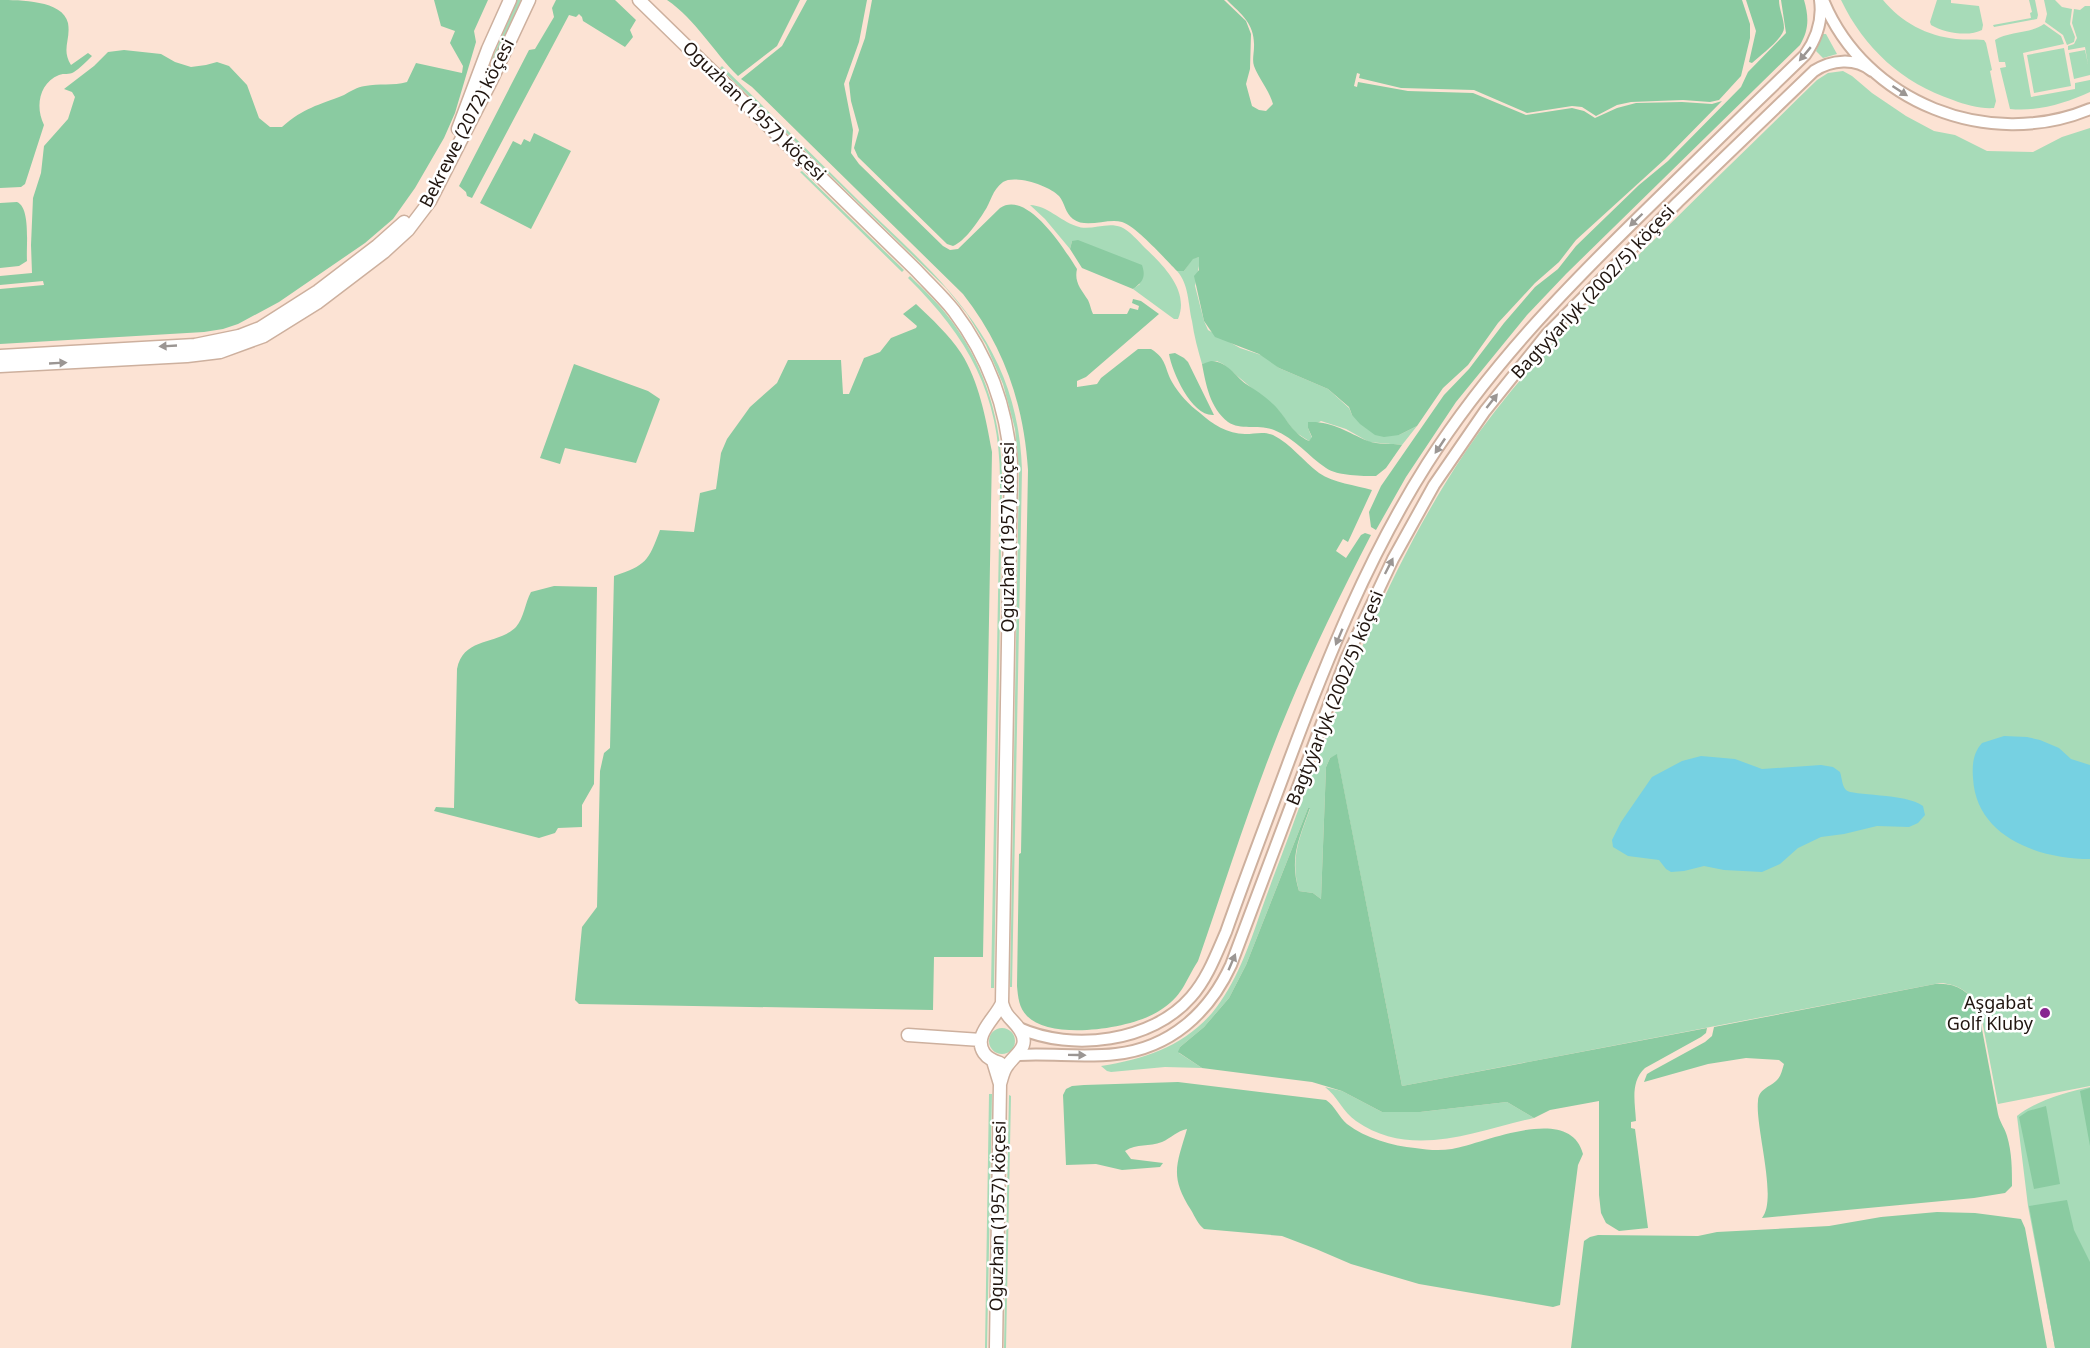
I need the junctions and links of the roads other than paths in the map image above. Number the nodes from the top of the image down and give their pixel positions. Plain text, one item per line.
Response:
1 (510, 0) edge
2 (529, 0) edge
3 (639, 0) edge
4 (1821, 0) edge
5 (1872, 71) junction
6 (2090, 109) edge
7 (0, 356) edge
8 (0, 366) edge
9 (1002, 1003) junction
10 (989, 1024) junction
11 (1015, 1025) junction
12 (908, 1035) dead end
13 (981, 1040) junction
14 (1015, 1058) junction
15 (993, 1060) junction
16 (1000, 1084) junction
17 (996, 1348) edge

1 -> 7 main road, Bekrewe (2072) köçesi
8 -> 2 main road, Bekrewe (2072) köçesi
3 - 9 main road, Oguzhan (1957) köçesi
4 - 5 street, Bagtyýarlyk (2002/5) köçesi
4 -> 11 street, Bagtyýarlyk (2002/5) köçesi
5 -> 6 street, Bagtyýarlyk (2002/5) köçesi
14 -> 5 street, Bagtyýarlyk (2002/5) köçesi
9 - 10 main road
9 - 11 main road, Oguzhan (1957) köçesi
10 - 11 main road
10 - 13 main road
11 - 14 main road, Oguzhan (1957) köçesi
12 - 13 main road
13 - 15 main road, Oguzhan (1957) köçesi
14 - 15 main road
14 - 16 main road, Oguzhan (1957) köçesi
15 - 16 main road, Oguzhan (1957) köçesi
16 - 17 main road, Oguzhan (1957) köçesi

